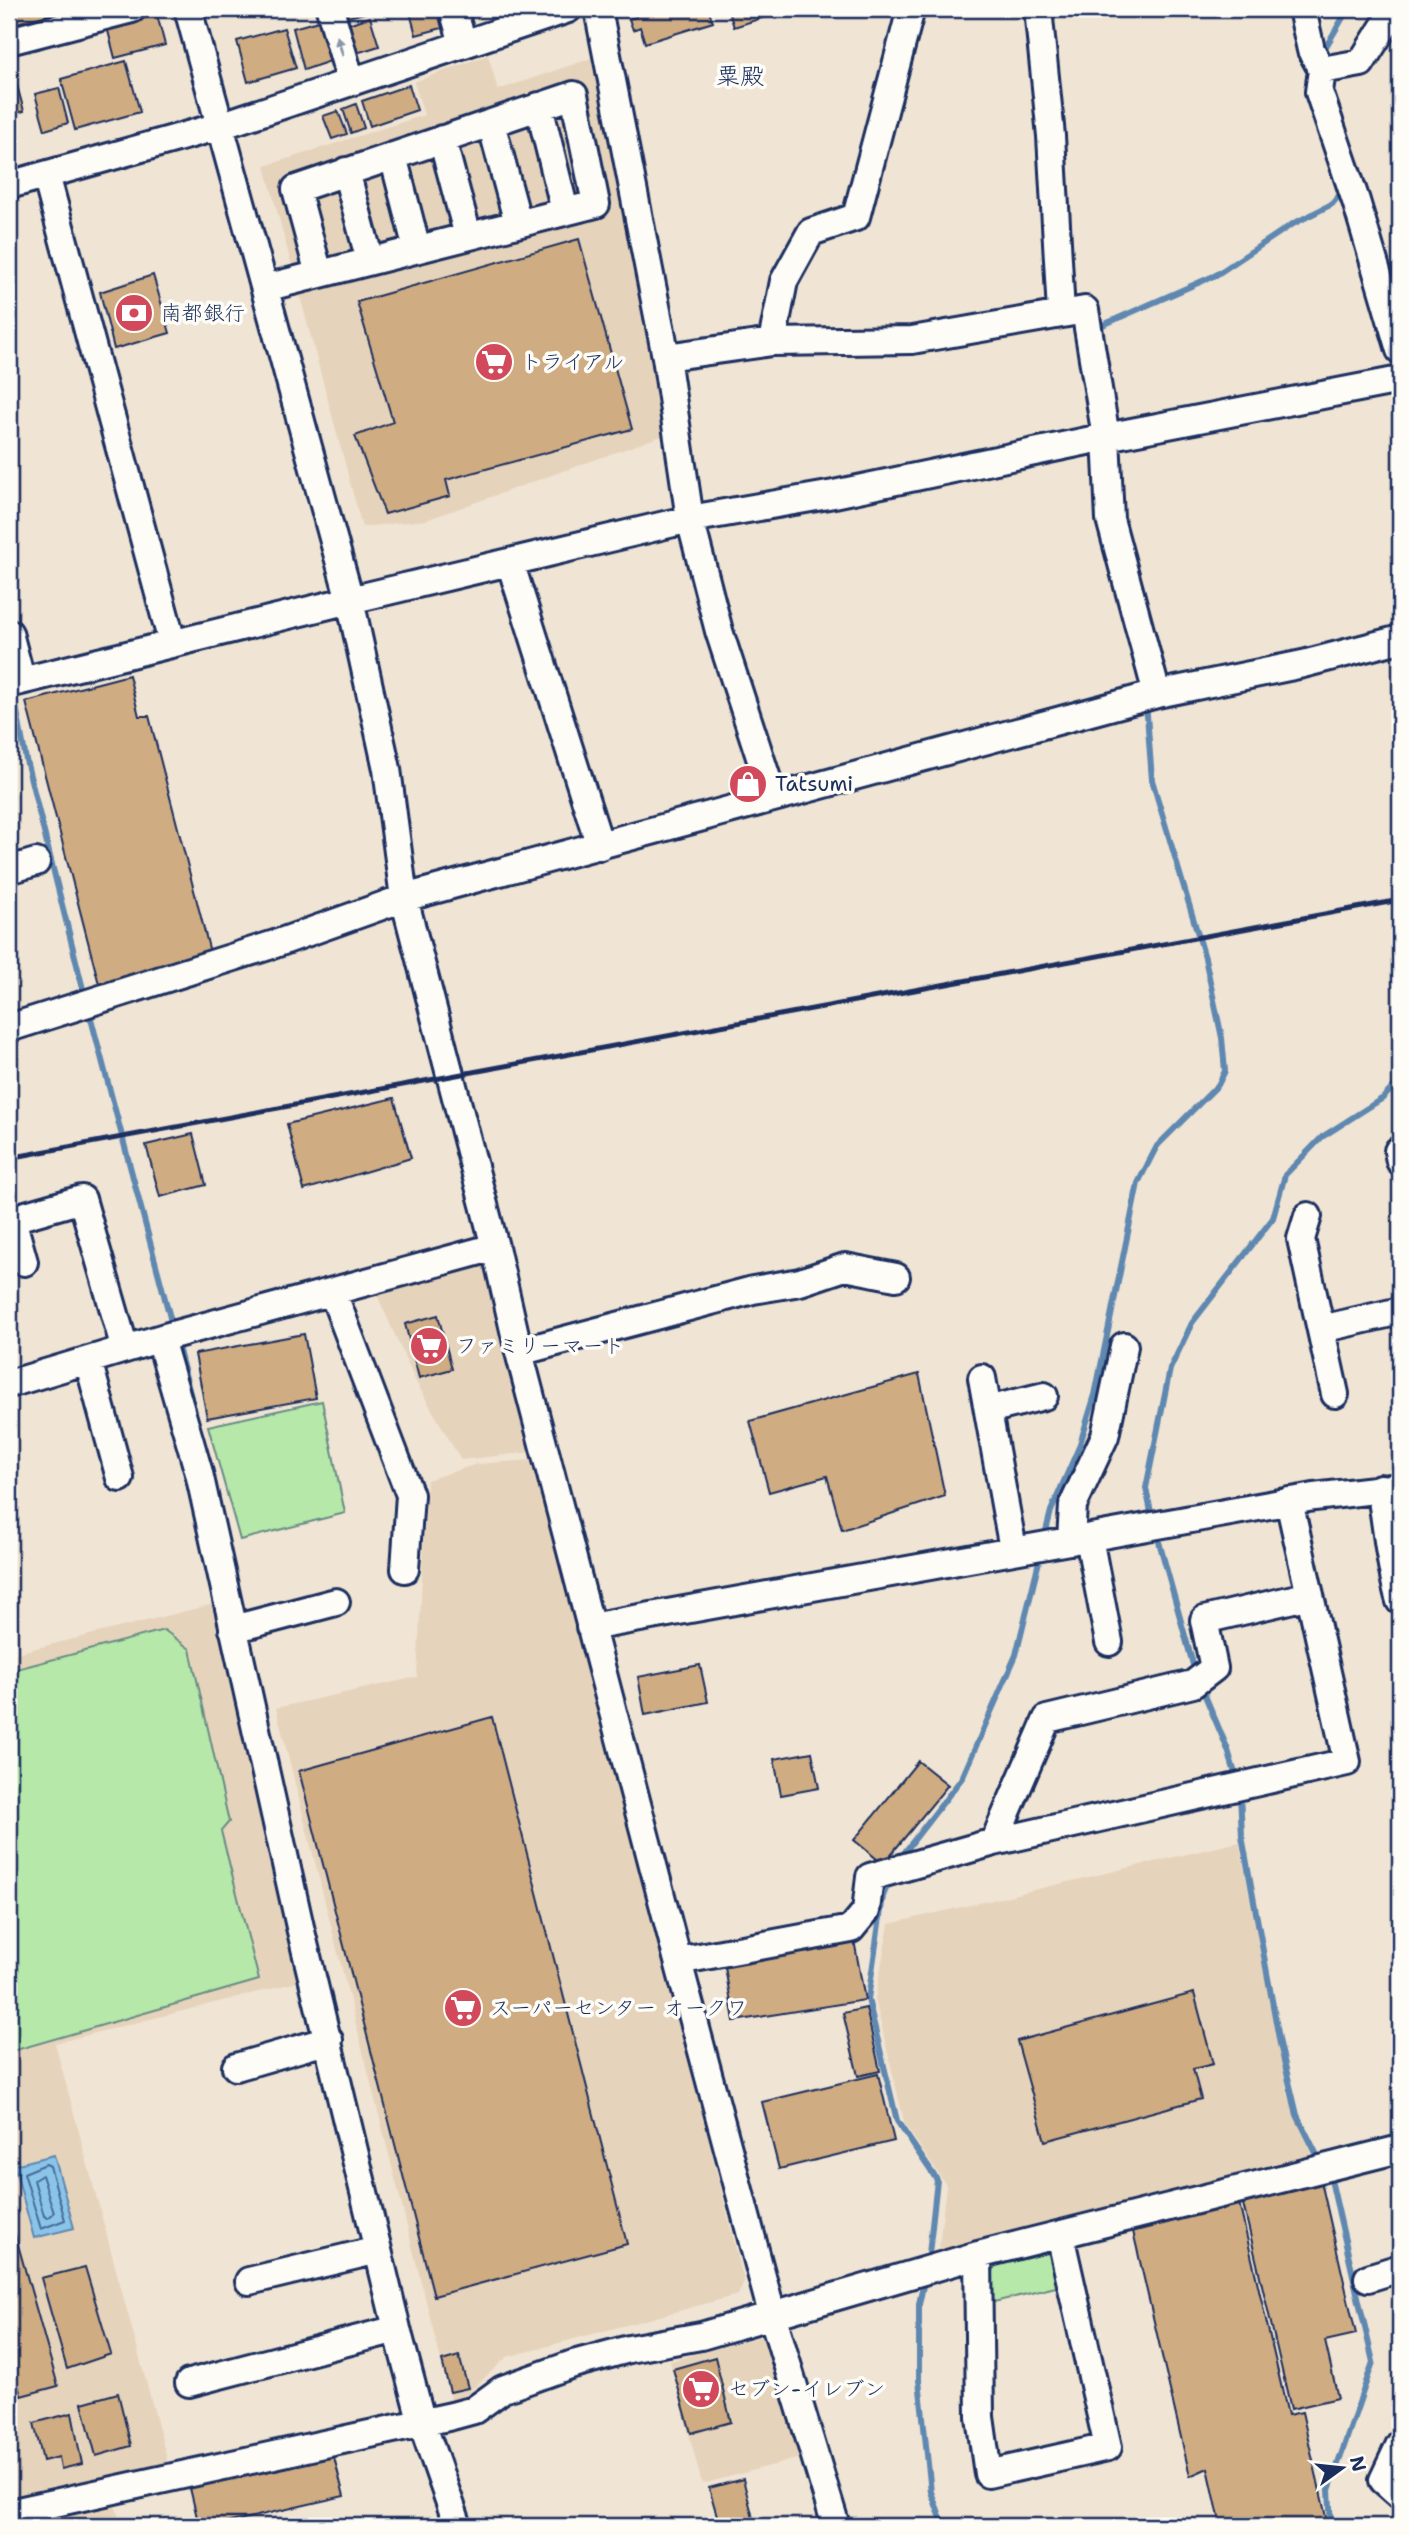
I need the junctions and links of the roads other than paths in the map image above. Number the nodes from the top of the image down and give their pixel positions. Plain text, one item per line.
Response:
1 (132, 9) edge
2 (188, 9) edge
3 (330, 9) edge
4 (453, 9) edge
5 (568, 9) edge
6 (598, 9) edge
7 (911, 9) edge
8 (1038, 9) edge
9 (1301, 9) edge
10 (1395, 9) edge
11 (9, 41) edge
12 (463, 44) junction
13 (1317, 60) junction
14 (351, 82) junction
15 (539, 106) junction
16 (491, 123) junction
17 (220, 127) junction
18 (442, 139) junction
19 (393, 156) junction
20 (346, 171) junction
21 (46, 175) junction
22 (9, 185) edge
23 (565, 211) junction
24 (518, 223) junction
25 (468, 236) junction
26 (417, 249) junction
27 (370, 261) junction
28 (319, 274) junction
29 (1390, 276) edge
30 (265, 288) junction
31 (1061, 313) junction
32 (772, 342) junction
33 (1400, 350) edge
34 (666, 357) junction
35 (1400, 380) edge
36 (1106, 436) junction
37 (690, 519) junction
38 (510, 562) junction
39 (350, 600) junction
40 (9, 633) edge
41 (1400, 639) edge
42 (172, 642) junction
43 (15, 682) edge
44 (1157, 694) junction
45 (773, 797) junction
46 (600, 846) junction
47 (36, 862) dead end
48 (9, 870) edge
49 (404, 898) junction
50 (9, 1028) edge
51 (1308, 1216) dead end
52 (495, 1247) junction
53 (24, 1262) dead end
54 (896, 1276) dead end
55 (333, 1293) junction
56 (1400, 1311) edge
57 (1321, 1329) junction
58 (170, 1336) junction
59 (1124, 1346) dead end
60 (125, 1349) junction
61 (519, 1352) junction
62 (89, 1360) junction
63 (982, 1378) dead end
64 (9, 1384) edge
65 (1335, 1394) dead end
66 (1044, 1396) dead end
67 (988, 1410) junction
68 (120, 1478) dead end
69 (1390, 1488) edge
70 (1289, 1502) junction
71 (1052, 1544) junction
72 (405, 1569) dead end
73 (1310, 1595) junction
74 (1400, 1601) edge
75 (336, 1602) dead end
76 (242, 1626) junction
77 (590, 1627) junction
78 (1109, 1642) dead end
79 (995, 1842) junction
80 (678, 1961) junction
81 (329, 2040) junction
82 (236, 2067) dead end
83 (1400, 2149) edge
84 (1060, 2235) junction
85 (378, 2249) junction
86 (978, 2255) junction
87 (1400, 2268) edge
88 (1368, 2278) dead end
89 (249, 2281) dead end
90 (772, 2314) junction
91 (397, 2329) junction
92 (189, 2383) dead end
93 (422, 2423) junction
94 (1400, 2444) edge
95 (1400, 2495) edge
96 (9, 2513) edge
97 (458, 2526) edge
98 (836, 2526) edge

1 - 11 street
2 - 17 street
14 -> 3 street
4 - 12 street
5 - 12 street
6 - 34 street
7 - 32 street
8 - 31 street
9 - 13 street
10 - 13 street
12 - 14 street
13 - 29 street
14 - 17 street
15 - 16 street
15 - 23 street
15 - 23 street
16 - 18 street
16 - 24 street
17 - 21 street
17 - 30 street
18 - 19 street
18 - 25 street
19 - 20 street
19 - 26 street
20 - 27 street
20 - 28 street
21 - 22 street
21 - 42 street
23 - 24 street
24 - 25 street
25 - 26 street
26 - 27 street
27 - 28 street
28 - 30 street
29 - 33 street
30 - 39 street
31 - 32 street
31 - 36 street
32 - 34 street
34 - 37 street
35 - 36 street
36 - 37 street
36 - 44 street
37 - 38 street
37 - 45 street
38 - 39 street
38 - 46 street
39 - 42 street
39 - 49 street
40 - 43 street
41 - 44 street
42 - 43 street
44 - 45 street
45 - 46 street
46 - 49 street
47 - 48 street
49 - 50 street
49 - 52 street
51 - 57 street
52 - 55 street
52 - 61 street
53 - 60 street
54 - 61 street
55 - 58 street
55 - 72 street
56 - 57 street
57 - 65 street
58 - 60 street
58 - 76 street
59 - 71 street
60 - 62 street
61 - 77 street
62 - 64 street
62 - 68 street
63 - 67 street
66 - 67 street
67 - 71 street
69 - 70 street
69 - 74 street
70 - 71 street
70 - 73 street
71 - 77 street
71 - 78 street
73 - 79 street
73 - 79 street
75 - 76 street
76 - 81 street
77 - 80 street
79 - 80 street
80 - 90 street
81 - 82 street
81 - 85 street
83 - 84 street
84 - 86 street
84 - 86 street
85 - 89 street
85 - 91 street
86 - 90 street
87 - 88 street
90 - 93 street
90 - 98 street
91 - 92 street
91 - 93 street
93 - 96 street
93 - 97 street
94 - 95 street

